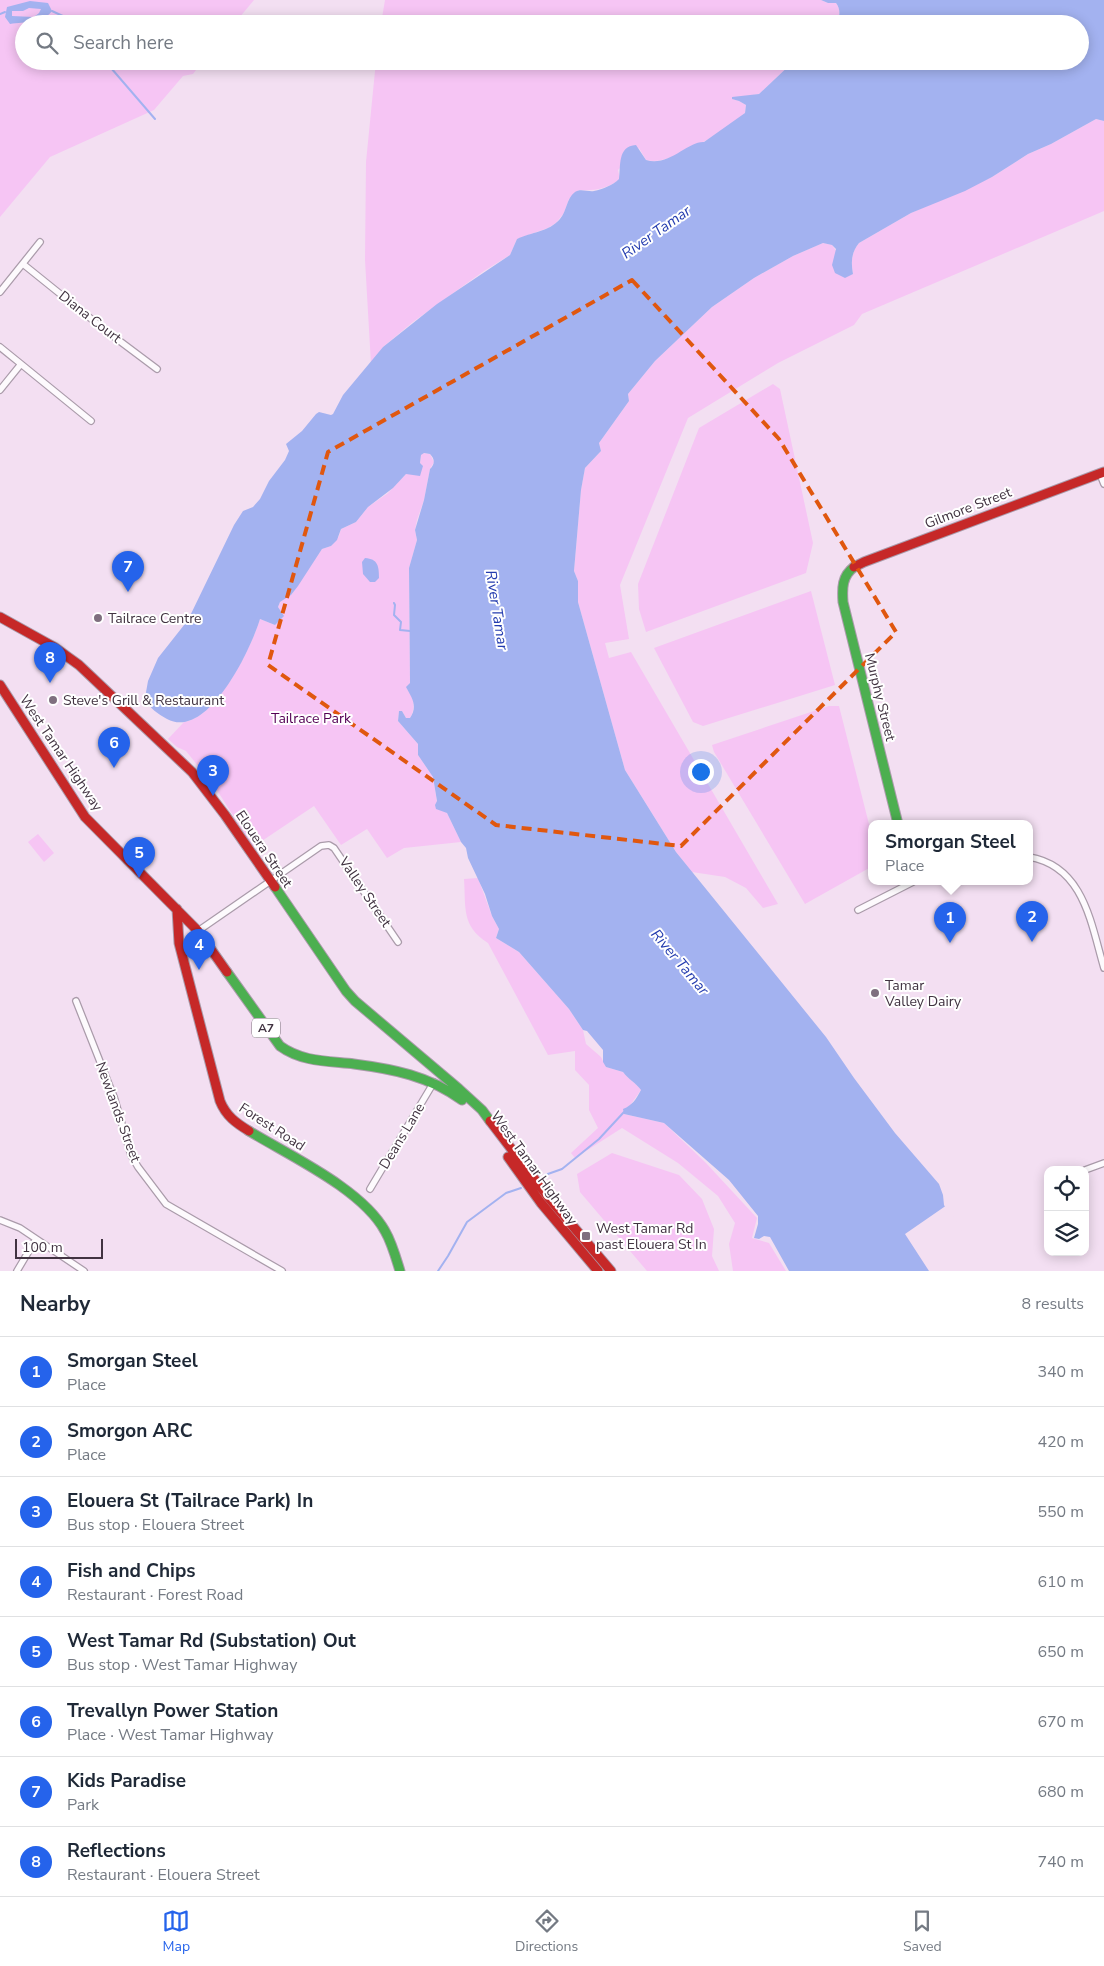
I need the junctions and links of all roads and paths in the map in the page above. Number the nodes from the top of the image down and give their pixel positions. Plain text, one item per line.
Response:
1 (40, 242) dead end
2 (23, 264) junction
3 (0, 292) edge
4 (0, 347) edge
5 (21, 364) junction
6 (157, 369) dead end
7 (0, 390) edge
8 (91, 421) dead end
9 (1102, 473) edge
10 (1104, 484) edge
11 (845, 575) joint
12 (0, 617) edge
13 (0, 685) edge
14 (897, 820) edge
15 (1033, 858) edge
16 (270, 881) junction
17 (907, 885) edge
18 (177, 909) junction
19 (858, 910) dead end
20 (195, 928) junction
21 (179, 933) junction
22 (398, 942) dead end
23 (1104, 968) edge
24 (76, 1001) dead end
25 (443, 1075) joint
26 (434, 1082) junction
27 (1104, 1162) edge
28 (1089, 1168) edge
29 (370, 1189) dead end
30 (0, 1220) edge
31 (36, 1240) junction
32 (17, 1271) edge
33 (84, 1271) edge
34 (282, 1271) edge
35 (400, 1271) edge
36 (598, 1271) edge
37 (611, 1271) edge

1 - 2 street
2 - 3 street
2 - 6 street, Diana Court
4 - 5 street
5 - 7 street
5 - 8 street
9 - 10 street
9 - 11 main road, Gilmore Street
11 - 14 main road, Murphy Street
12 - 16 main road, Elouera Street
13 - 18 main road, West Tamar Highway / A7
15 - 23 street
16 - 20 street
16 - 22 street, Valley Street
16 - 25 main road, Elouera Street
17 - 19 street
18 - 20 main road, West Tamar Highway / A7
18 - 21 main road, Forest Road
20 - 21 street
20 - 26 main road, West Tamar Highway / A7
21 - 35 main road, Forest Road
24 - 34 street, Newlands Street
25 - 37 main road, West Tamar Highway
26 - 29 street, Deans Lane
26 - 36 main road, West Tamar Highway / A7
27 - 28 street
30 - 31 street
31 - 32 street
31 - 33 street

